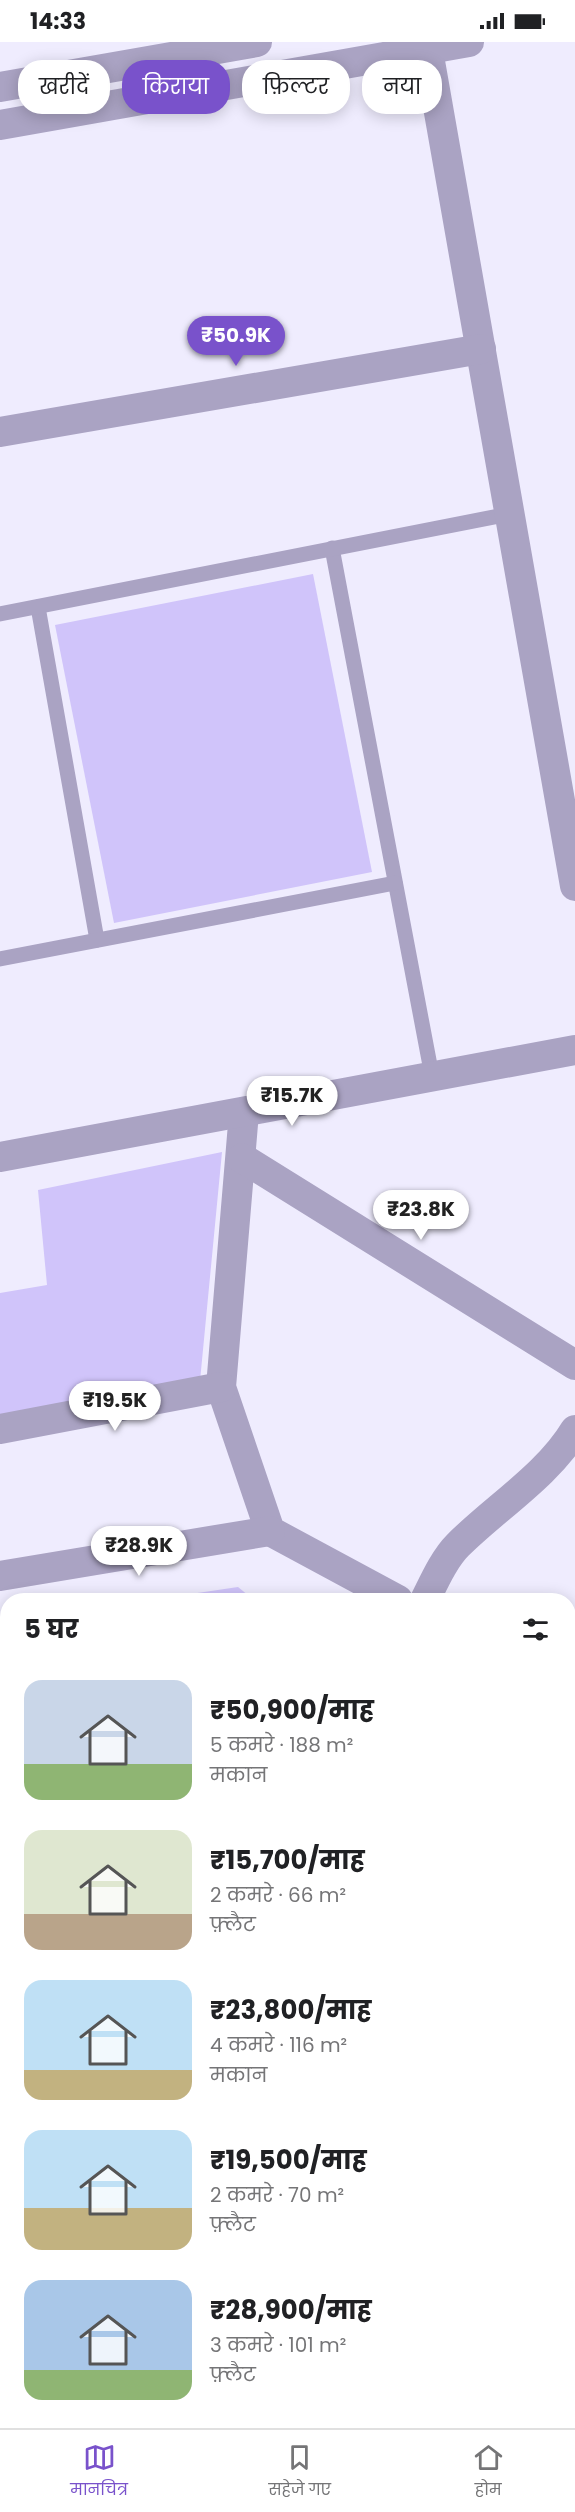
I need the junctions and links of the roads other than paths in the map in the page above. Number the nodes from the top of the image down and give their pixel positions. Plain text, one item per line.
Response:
1 (257, 42) edge
2 (469, 42) edge
3 (428, 50) junction
4 (0, 87) edge
5 (0, 125) edge
6 (481, 349) junction
7 (0, 432) edge
8 (509, 514) junction
9 (332, 548) junction
10 (38, 606) junction
11 (0, 614) edge
12 (395, 883) junction
13 (575, 886) edge
14 (97, 940) junction
15 (0, 958) edge
16 (575, 1050) edge
17 (432, 1077) junction
18 (244, 1112) junction
19 (0, 1157) edge
20 (242, 1158) junction
21 (575, 1365) edge
22 (221, 1388) junction
23 (0, 1429) edge
24 (575, 1430) edge
25 (270, 1531) junction
26 (0, 1576) edge
27 (385, 1593) edge
28 (429, 1593) edge

1 - 4 street
2 - 3 street
3 - 5 street
3 - 6 street
6 - 7 street
6 - 8 street
8 - 9 lane
8 - 13 street
9 - 10 lane
9 - 12 lane
10 - 11 lane
10 - 14 lane
12 - 14 lane
12 - 17 lane
14 - 15 lane
16 - 17 street
17 - 18 street
18 - 19 street
18 - 20 street
20 - 21 street
20 - 22 street
22 - 23 street
22 - 25 street
24 - 28 street
25 - 26 street
25 - 27 street

